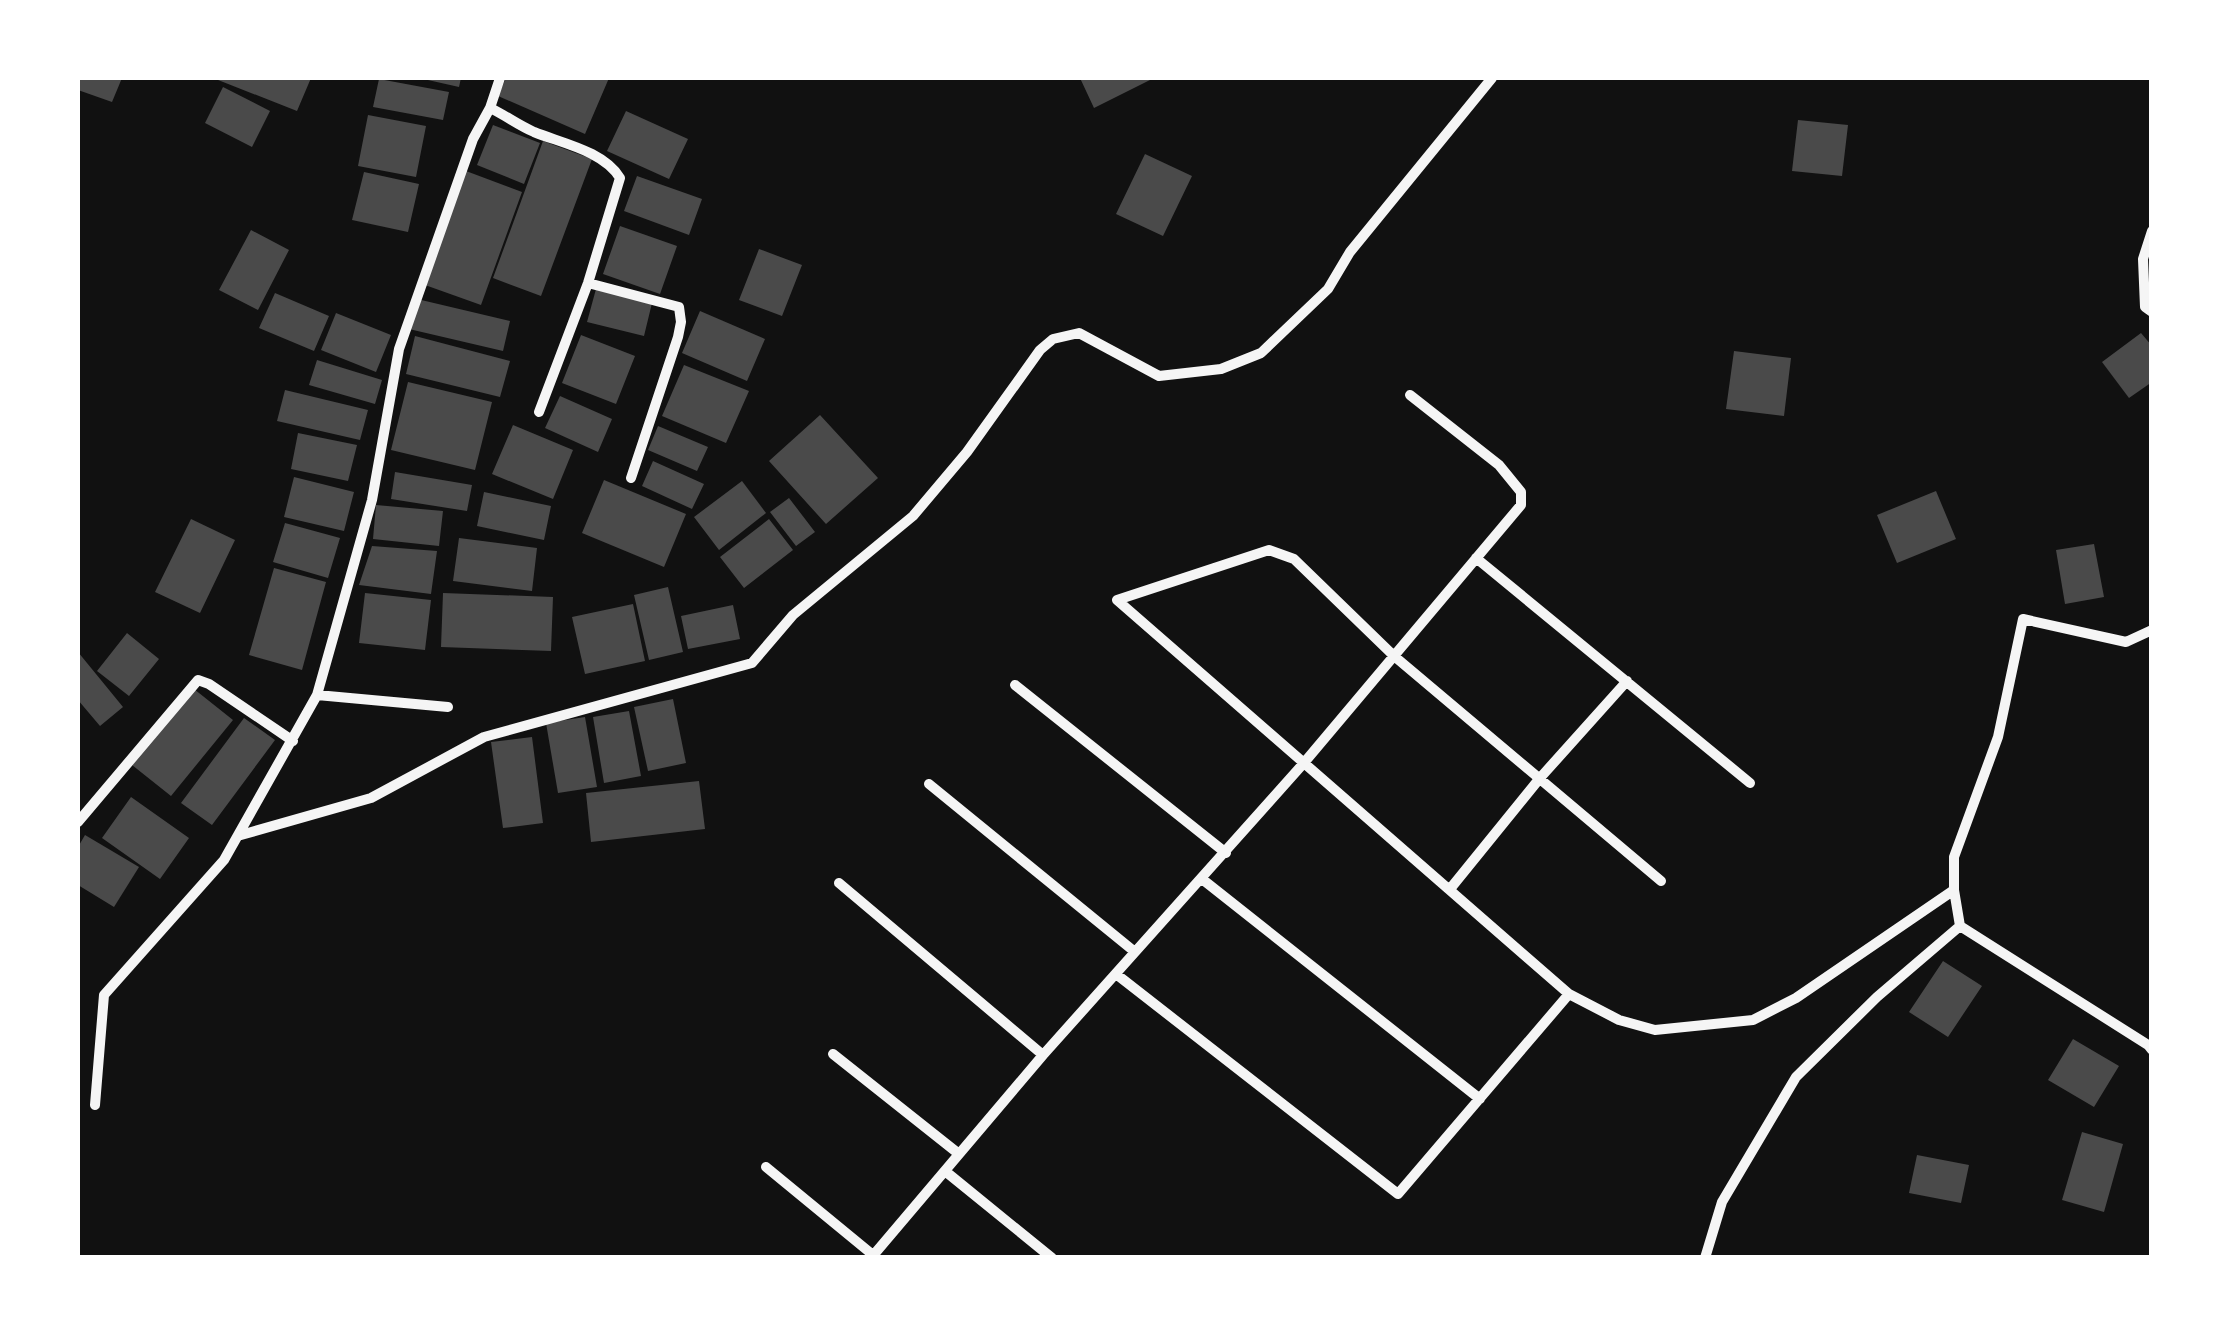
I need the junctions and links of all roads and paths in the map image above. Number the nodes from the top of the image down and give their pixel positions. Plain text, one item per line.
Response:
1 (500, 78) edge
2 (1492, 78) edge
3 (490, 108) junction
4 (2152, 232) edge
5 (588, 283) junction
6 (2152, 312) edge
7 (1410, 395) dead end
8 (539, 412) dead end
9 (632, 478) dead end
10 (1476, 558) junction
11 (2152, 630) edge
12 (1394, 656) junction
13 (1627, 682) junction
14 (1015, 685) dead end
15 (317, 695) junction
16 (448, 706) dead end
17 (293, 741) junction
18 (1304, 764) junction
19 (1540, 778) junction
20 (1750, 783) dead end
21 (929, 784) dead end
22 (78, 822) edge
23 (240, 835) junction
24 (1226, 853) junction
25 (1202, 879) junction
26 (1661, 881) dead end
27 (839, 883) dead end
28 (1450, 889) junction
29 (1954, 890) junction
30 (1960, 926) junction
31 (1135, 952) junction
32 (1116, 974) junction
33 (1570, 994) junction
34 (2152, 1050) edge
35 (833, 1054) dead end
36 (1044, 1055) junction
37 (1480, 1099) junction
38 (95, 1105) dead end
39 (959, 1154) junction
40 (766, 1166) dead end
41 (945, 1170) junction
42 (872, 1256) edge
43 (1052, 1258) edge
44 (1705, 1258) edge

1 - 3 street
2 - 23 street
3 - 5 street
3 - 15 street
4 - 6 street
5 - 8 street
5 - 9 street
7 - 10 street
10 - 12 street
10 - 13 street
11 - 29 street
12 - 18 street
12 - 18 street
12 - 19 street
13 - 19 street
13 - 20 street
14 - 24 street
15 - 16 street
15 - 17 street
17 - 22 street
17 - 23 street
18 - 24 street
18 - 28 street
19 - 26 street
19 - 28 street
21 - 31 street
23 - 38 street
24 - 25 street
25 - 31 street
25 - 37 street
27 - 36 street
28 - 33 street
29 - 30 street
29 - 33 street
30 - 34 street
30 - 44 street
31 - 32 street
32 - 36 street
32 - 37 street
33 - 37 street
35 - 39 street
36 - 39 street
39 - 41 street
40 - 42 street
41 - 42 street
41 - 43 street

